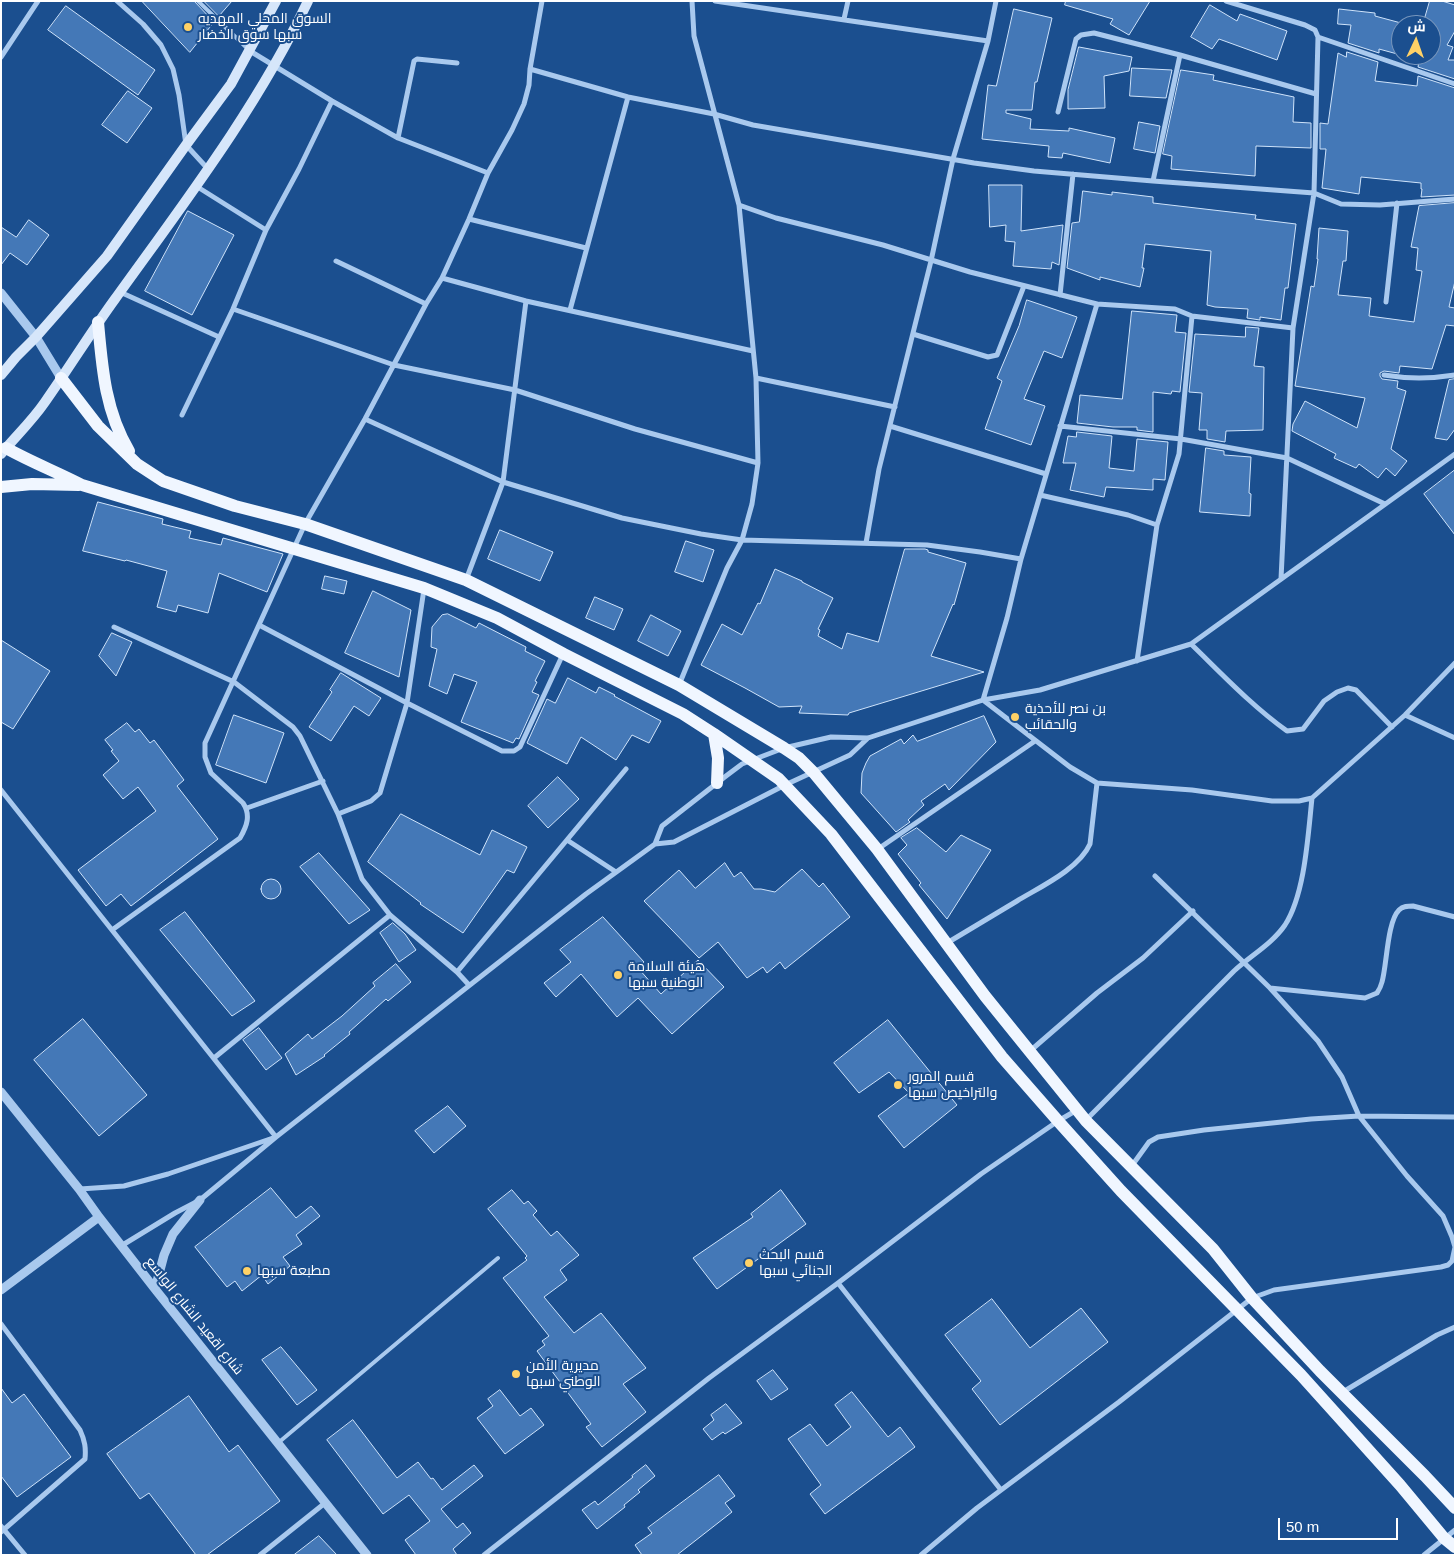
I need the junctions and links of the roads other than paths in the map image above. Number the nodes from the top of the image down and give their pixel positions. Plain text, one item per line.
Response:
1 (38, 1) edge
2 (117, 1) edge
3 (198, 1) edge
4 (276, 1) edge
5 (308, 1) edge
6 (542, 1) edge
7 (692, 1) edge
8 (715, 1) edge
9 (848, 1) edge
10 (996, 1) edge
11 (1226, 1) edge
12 (844, 19) junction
13 (1318, 37) junction
14 (988, 41) junction
15 (250, 51) junction
16 (1180, 55) junction
17 (1, 57) edge
18 (457, 63) dead end
19 (274, 66) junction
20 (530, 69) junction
21 (1455, 84) edge
22 (1316, 94) junction
23 (628, 97) junction
24 (332, 101) junction
25 (1058, 112) dead end
26 (714, 114) junction
27 (398, 138) junction
28 (186, 144) junction
29 (953, 159) junction
30 (208, 169) junction
31 (488, 173) junction
32 (1073, 174) junction
33 (1153, 181) junction
34 (196, 186) junction
35 (1314, 193) junction
36 (1455, 199) edge
37 (1397, 203) junction
38 (739, 205) junction
39 (469, 219) junction
40 (266, 230) junction
41 (586, 248) junction
42 (336, 261) dead end
43 (931, 261) junction
44 (442, 278) junction
45 (1024, 286) junction
46 (120, 292) junction
47 (1, 293) edge
48 (1060, 294) junction
49 (526, 301) junction
50 (1386, 302) dead end
51 (426, 304) junction
52 (1097, 304) junction
53 (233, 309) junction
54 (570, 310) junction
55 (1192, 316) junction
56 (98, 322) junction
57 (1293, 328) junction
58 (913, 334) junction
59 (36, 337) junction
60 (219, 337) junction
61 (753, 351) junction
62 (394, 365) junction
63 (1, 375) edge
64 (1384, 375) dead end
65 (1455, 375) edge
66 (61, 378) junction
67 (756, 378) junction
68 (515, 390) junction
69 (895, 406) junction
70 (182, 415) dead end
71 (365, 419) junction
72 (890, 426) junction
73 (1060, 426) junction
74 (1180, 439) junction
75 (3, 449) edge
76 (1455, 454) edge
77 (1287, 458) junction
78 (137, 464) junction
79 (758, 464) junction
80 (1046, 474) junction
81 (503, 482) junction
82 (82, 485) junction
83 (1, 487) edge
84 (1040, 496) junction
85 (1385, 504) junction
86 (305, 524) junction
87 (1157, 525) junction
88 (742, 540) junction
89 (866, 543) junction
90 (294, 549) junction
91 (1020, 558) junction
92 (1281, 579) junction
93 (466, 580) junction
94 (424, 588) junction
95 (259, 625) junction
96 (114, 627) dead end
97 (1191, 644) junction
98 (564, 654) junction
99 (1138, 661) junction
100 (1455, 664) edge
101 (234, 682) junction
102 (679, 685) junction
103 (983, 700) junction
104 (407, 703) junction
105 (1405, 715) junction
106 (1392, 727) junction
107 (714, 734) junction
108 (868, 738) junction
109 (1455, 738) edge
110 (1036, 741) junction
111 (784, 748) junction
112 (752, 760) junction
113 (626, 769) dead end
114 (814, 772) junction
115 (323, 781) junction
116 (718, 783) junction
117 (1097, 783) junction
118 (785, 785) junction
119 (1, 790) edge
120 (1312, 798) junction
121 (247, 808) junction
122 (338, 814) junction
123 (567, 840) junction
124 (655, 844) junction
125 (877, 850) junction
126 (616, 872) junction
127 (1156, 876) dead end
128 (1193, 912) junction
129 (390, 915) junction
130 (1455, 917) edge
131 (112, 930) junction
132 (947, 943) junction
133 (1243, 962) junction
134 (457, 972) junction
135 (469, 985) junction
136 (1270, 988) junction
137 (1029, 1051) junction
138 (214, 1058) junction
139 (1, 1092) edge
140 (1077, 1110) junction
141 (1359, 1116) junction
142 (1455, 1117) edge
143 (1058, 1121) junction
144 (1086, 1121) junction
145 (276, 1137) junction
146 (1131, 1167) junction
147 (79, 1189) junction
148 (200, 1200) junction
149 (99, 1217) junction
150 (121, 1246) junction
151 (498, 1258) dead end
152 (838, 1283) junction
153 (155, 1289) junction
154 (1, 1290) edge
155 (1252, 1298) junction
156 (1236, 1310) junction
157 (1, 1324) edge
158 (1455, 1327) edge
159 (1342, 1392) junction
160 (278, 1443) junction
161 (1001, 1490) junction
162 (325, 1503) junction
163 (1455, 1508) edge
164 (2, 1529) edge
165 (1450, 1534) edge
166 (1455, 1547) edge
167 (25, 1555) edge
168 (260, 1555) edge
169 (367, 1555) edge
170 (484, 1555) edge
171 (921, 1555) edge
172 (1424, 1555) edge

1 - 17 street
2 - 28 street
3 - 15 lane
4 - 15 main road
5 - 19 main road
6 - 20 street
7 - 26 street
8 - 12 street
9 - 12 street
10 - 14 street
11 - 13 street
12 - 14 street
13 - 21 street
13 - 22 street
14 - 29 street
15 - 19 street
15 - 28 main road
16 - 22 street
16 - 25 street
16 - 33 street
18 - 27 street
19 - 24 street
19 - 30 main road
20 - 23 street
20 - 31 street
22 - 35 street
23 - 26 street
23 - 41 street
24 - 27 street
24 - 40 street
26 - 29 street
26 - 38 street
27 - 31 street
28 - 30 street
28 - 59 main road
29 - 32 street
29 - 43 street
30 - 34 main road
31 - 39 street
32 - 33 street
32 - 48 street
33 - 35 street
34 - 40 street
34 - 46 main road
35 - 37 street
35 - 57 street
36 - 37 street
37 - 50 street
38 - 43 street
38 - 61 street
39 - 41 street
39 - 44 street
40 - 53 street
41 - 54 street
42 - 51 street
43 - 45 street
43 - 58 street
44 - 49 street
44 - 51 street
45 - 48 street
45 - 58 street
46 - 56 main road
46 - 60 street
47 - 59 street
48 - 52 street
49 - 54 street
49 - 68 street
51 - 62 street
52 - 55 street
52 - 73 street
53 - 60 street
53 - 62 street
54 - 61 street
55 - 57 street
55 - 74 street
56 - 66 main road
56 - 78 main road
57 - 77 street
58 - 69 street
59 - 63 main road
59 - 66 street
60 - 70 street
61 - 67 street
62 - 68 street
62 - 71 street
64 - 65 street
66 - 75 main road
66 - 78 main road
67 - 69 street
67 - 79 street
68 - 79 street
68 - 81 street
69 - 72 street
71 - 81 street
71 - 86 street
72 - 80 street
72 - 89 street
73 - 74 street
73 - 80 street
74 - 77 street
74 - 87 street
75 - 82 main road
76 - 85 street
77 - 85 street
77 - 92 street
78 - 86 main road
79 - 88 street
80 - 84 street
81 - 88 street
81 - 93 street
82 - 83 main road
82 - 90 main road
84 - 87 street
84 - 91 street
85 - 92 street
86 - 90 street
86 - 93 main road
87 - 99 street
88 - 89 street
88 - 102 street
89 - 91 street
90 - 94 main road
90 - 95 street
91 - 103 street
92 - 97 street
93 - 102 main road
94 - 98 main road
94 - 104 street
95 - 101 street
95 - 104 street
96 - 101 street
97 - 99 street
97 - 106 street
98 - 104 street
98 - 107 main road
99 - 103 street
100 - 105 street
101 - 115 street
101 - 121 street
102 - 111 main road
103 - 108 street
103 - 110 street
104 - 122 street
105 - 106 street
105 - 109 street
106 - 120 street
107 - 112 main road
107 - 116 main road
108 - 111 street
108 - 114 street
110 - 117 street
110 - 125 street
111 - 112 street
111 - 114 main road
112 - 116 street
112 - 118 main road
113 - 123 street
114 - 118 street
114 - 125 main road
115 - 121 street
115 - 122 street
116 - 124 street
117 - 120 street
117 - 132 street
118 - 124 street
118 - 143 main road
119 - 131 street
120 - 133 street
121 - 131 street
122 - 129 street
123 - 126 street
123 - 134 street
124 - 126 street
125 - 132 main road
126 - 135 street
127 - 128 street
128 - 133 street
128 - 137 street
129 - 134 street
129 - 138 street
130 - 136 street
131 - 138 street
132 - 137 main road
133 - 136 street
133 - 144 street
134 - 135 street
135 - 145 street
136 - 141 street
137 - 140 main road
138 - 145 street
139 - 147 street, شارع اقعيد الشارع الواسع
140 - 143 street
140 - 144 main road
141 - 142 street
141 - 146 street
141 - 155 street
143 - 152 street
143 - 156 main road
144 - 146 main road
145 - 147 street
145 - 148 street
146 - 155 main road
147 - 149 street, شارع اقعيد الشارع الواسع
148 - 150 street
148 - 153 street
149 - 150 street, شارع اقعيد الشارع الواسع
149 - 154 street
150 - 153 street, شارع اقعيد الشارع الواسع
151 - 160 lane
152 - 161 street
152 - 170 street
153 - 160 street, شارع اقعيد الشارع الواسع
155 - 156 street
155 - 159 main road
156 - 161 street
156 - 165 main road
157 - 164 street
158 - 159 street
159 - 163 main road
160 - 162 street, شارع اقعيد الشارع الواسع
161 - 171 street
162 - 168 street
162 - 169 street, شارع اقعيد الشارع الواسع
164 - 167 street
165 - 166 main road
165 - 172 street

